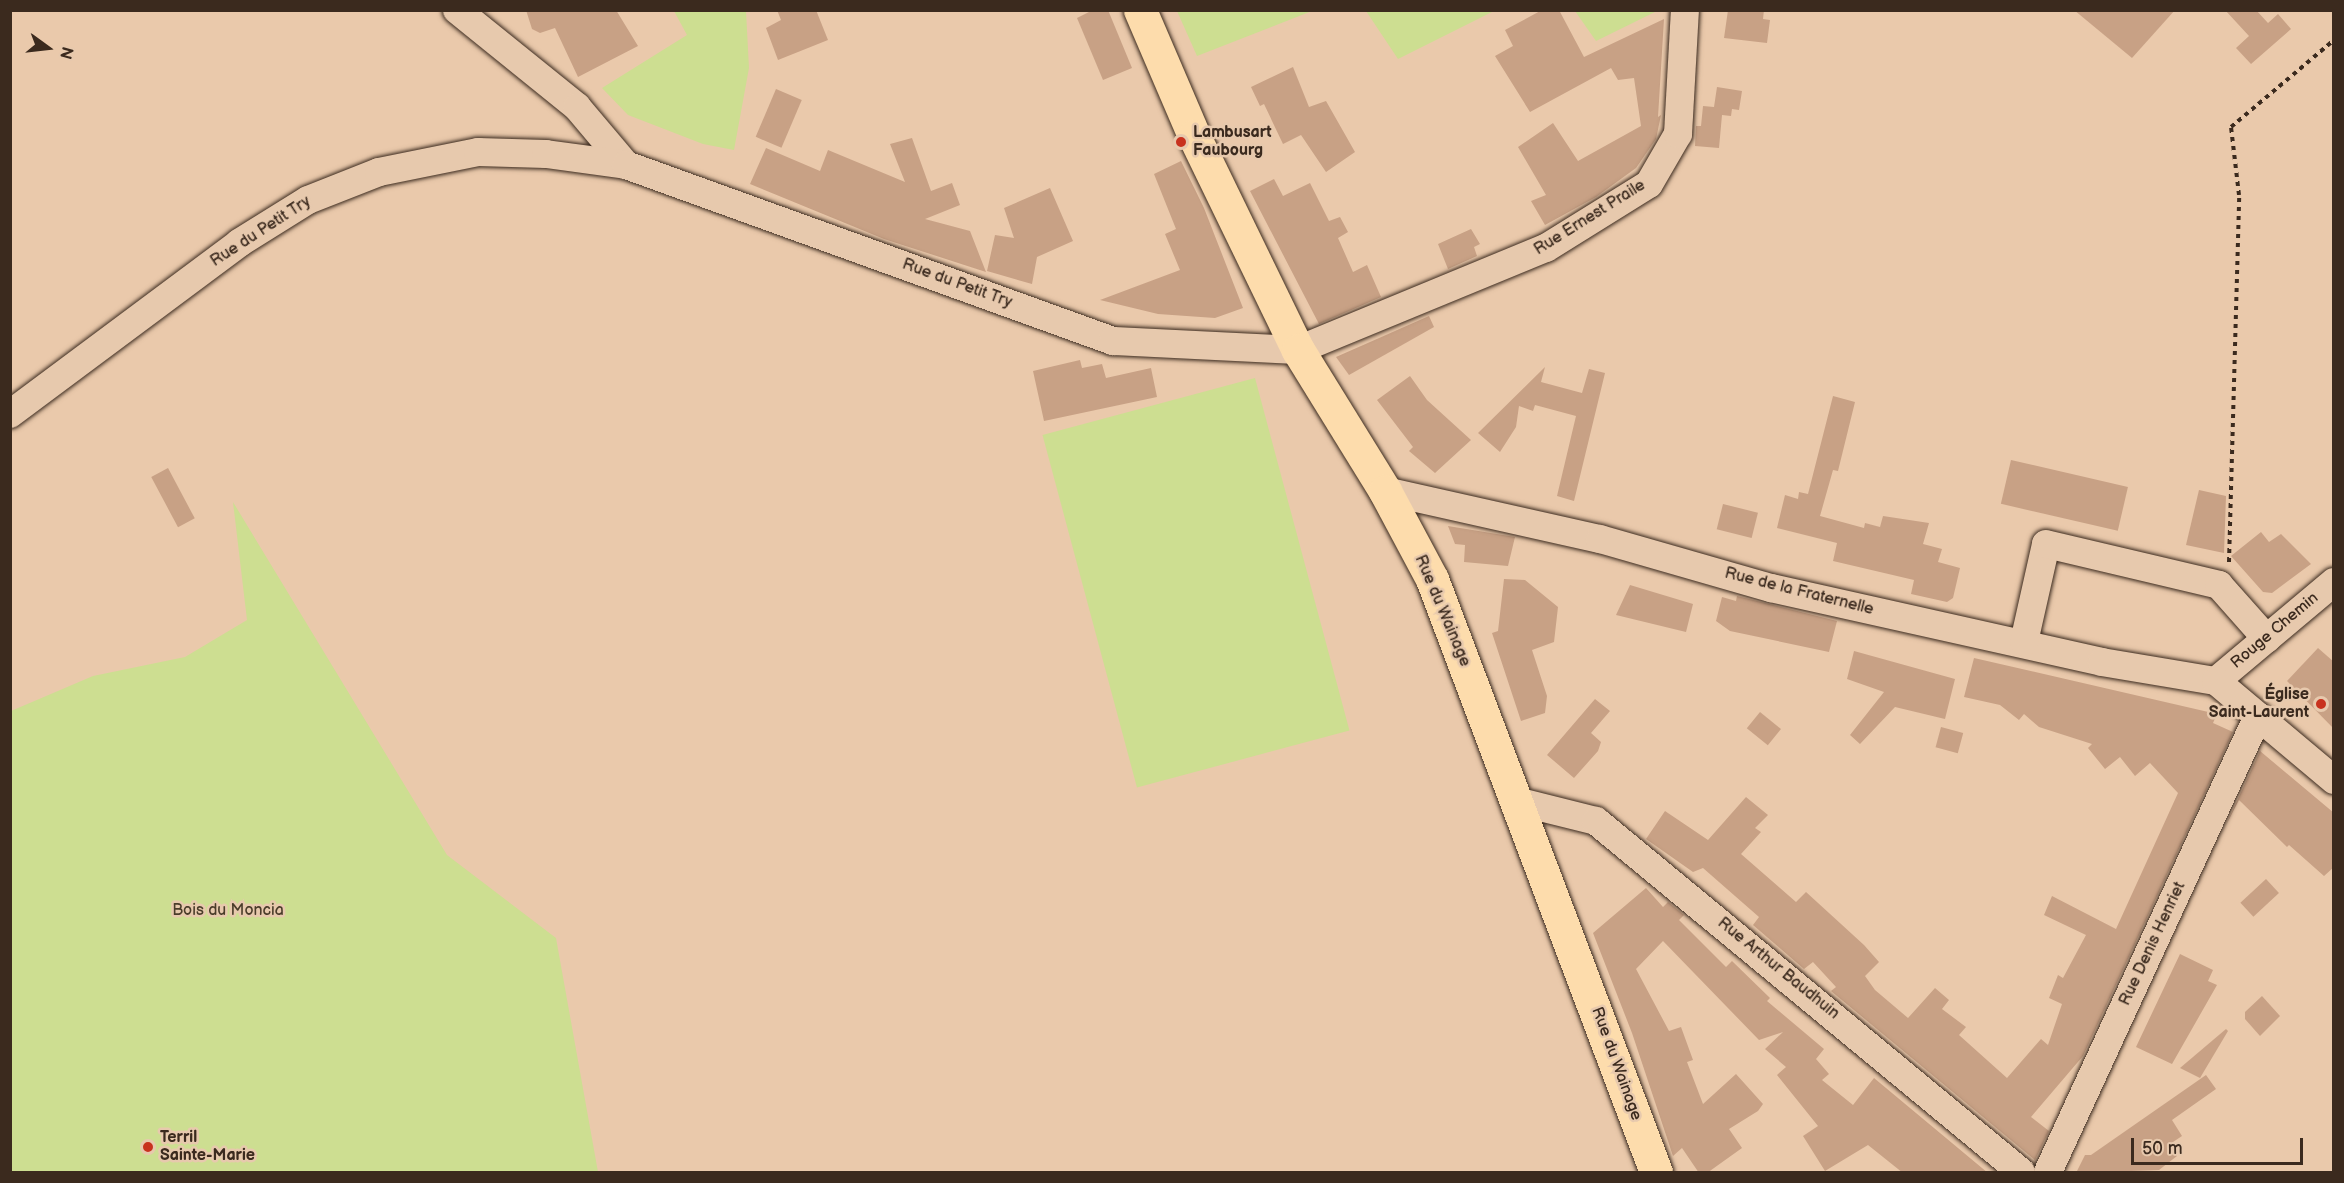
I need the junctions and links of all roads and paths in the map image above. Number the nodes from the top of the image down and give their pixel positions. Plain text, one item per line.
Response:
1 (458, 10) edge
2 (1140, 10) edge
3 (1685, 10) edge
4 (2334, 40) edge
5 (626, 165) junction
6 (1298, 350) junction
7 (10, 414) edge
8 (1385, 491) junction
9 (2334, 582) edge
10 (2220, 585) junction
11 (2267, 639) junction
12 (2024, 642) junction
13 (2216, 681) junction
14 (2258, 716) junction
15 (2334, 780) edge
16 (1516, 801) junction
17 (1656, 1173) edge
18 (2021, 1173) edge
19 (2048, 1173) edge

1 - 5 street
2 - 6 main road, Rue du Wainage
3 - 6 street, Rue Ernest Praile
4 - 10 path
5 - 6 street, Rue du Petit Try
5 - 7 street, Rue du Petit Try
6 - 8 main road, Rue du Wainage
8 - 12 street, Rue de la Fraternelle
8 - 16 main road, Rue du Wainage
9 - 11 street, Rouge Chemin
10 - 11 street
10 - 12 street
11 - 13 street, Rouge Chemin
12 - 13 street, Rue de la Fraternelle
13 - 14 street
14 - 15 street
14 - 19 street, Rue Denis Henriet
16 - 17 main road, Rue du Wainage
16 - 18 street, Rue Arthur Baudhuin

